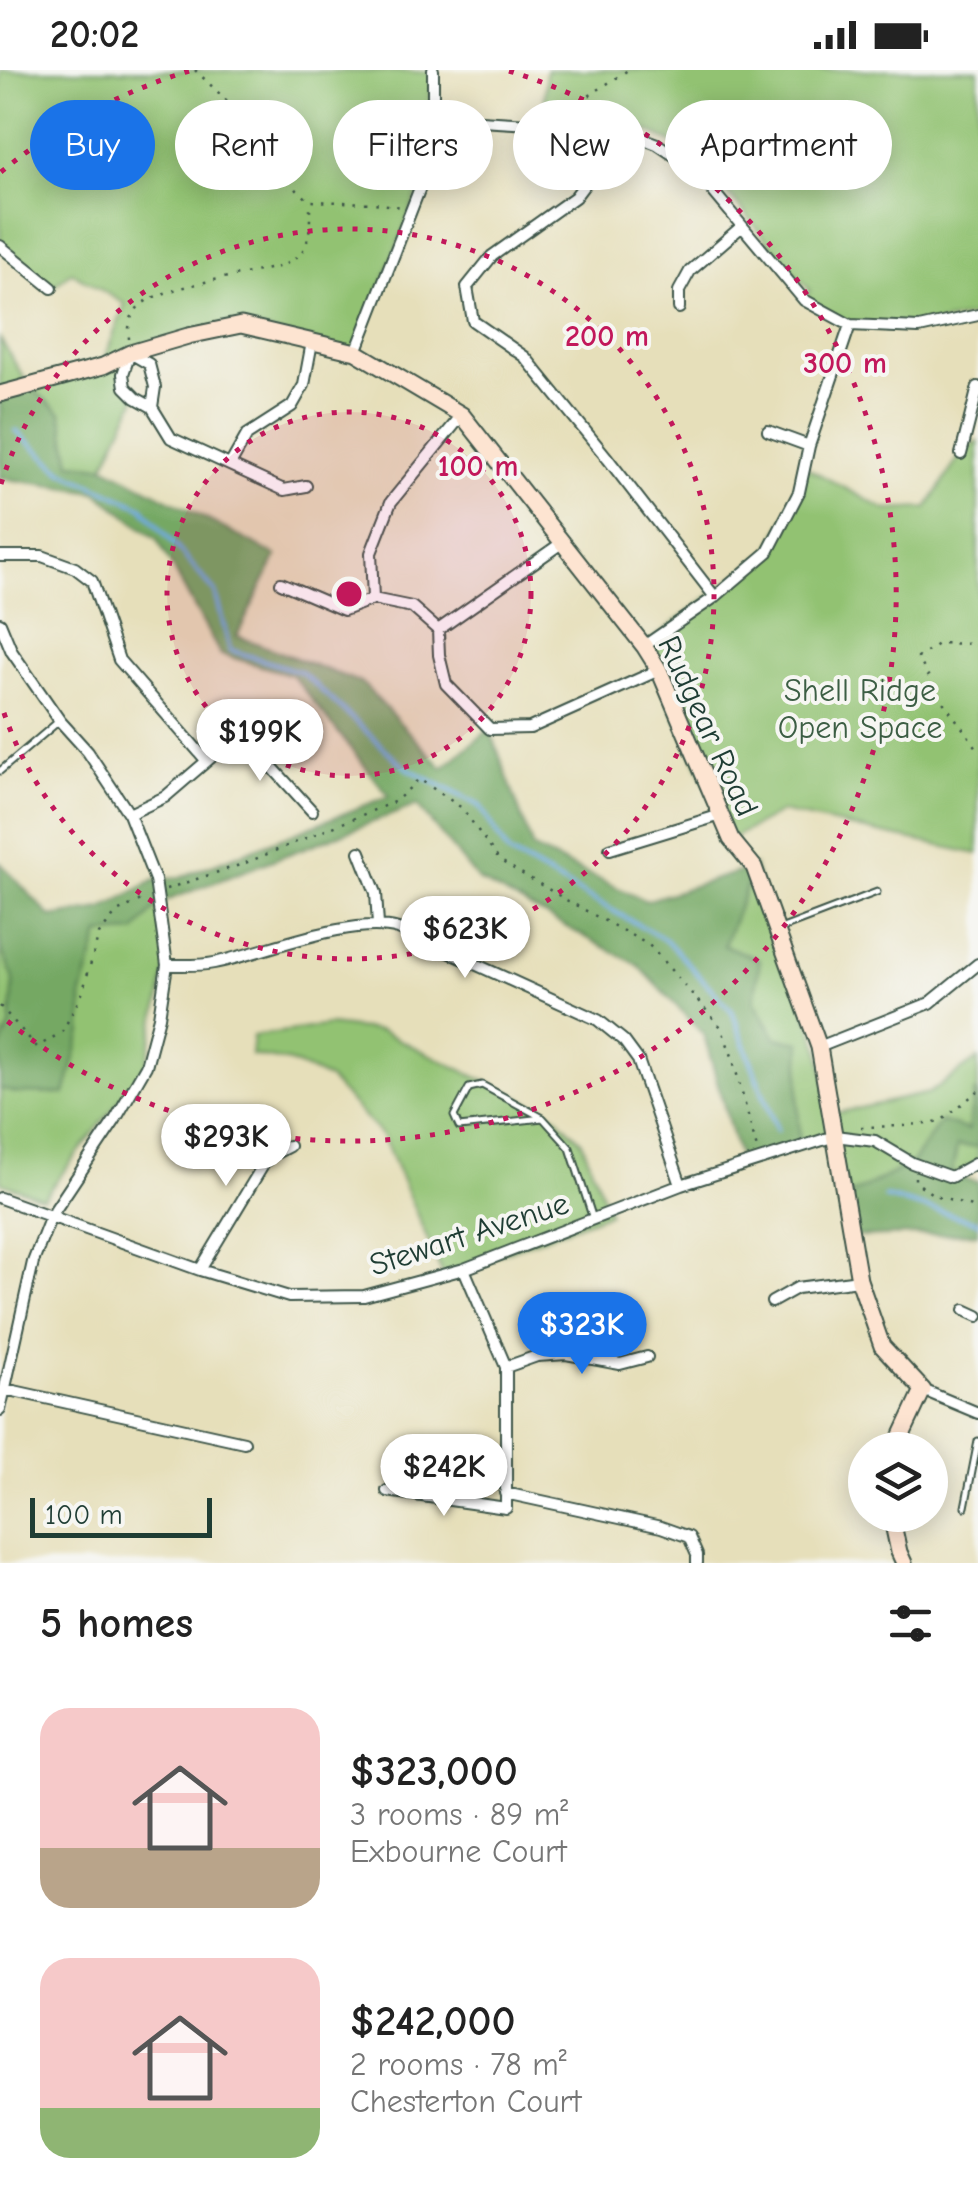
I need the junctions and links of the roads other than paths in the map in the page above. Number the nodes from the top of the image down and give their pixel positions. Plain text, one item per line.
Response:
1 (433, 70) edge
2 (433, 100) edge
3 (645, 139) edge
4 (419, 190) edge
5 (580, 190) edge
6 (741, 227) junction
7 (0, 246) edge
8 (52, 288) dead end
9 (679, 308) dead end
10 (978, 315) edge
11 (850, 325) junction
12 (312, 342) junction
13 (130, 352) junction
14 (356, 352) junction
15 (978, 387) edge
16 (0, 394) edge
17 (152, 407) junction
18 (462, 415) junction
19 (768, 432) dead end
20 (809, 446) junction
21 (961, 454) dead end
22 (230, 466) junction
23 (306, 486) dead end
24 (562, 542) junction
25 (0, 556) edge
26 (281, 583) dead end
27 (715, 598) junction
28 (372, 599) junction
29 (0, 624) edge
30 (438, 630) junction
31 (644, 646) junction
32 (659, 670) junction
33 (60, 721) junction
34 (206, 760) junction
35 (0, 771) edge
36 (312, 811) dead end
37 (128, 814) junction
38 (721, 814) junction
39 (610, 850) dead end
40 (360, 852) dead end
41 (877, 892) dead end
42 (378, 924) junction
43 (777, 930) junction
44 (978, 964) edge
45 (167, 965) junction
46 (819, 1047) junction
47 (543, 1118) junction
48 (835, 1136) junction
49 (289, 1146) dead end
50 (978, 1162) edge
51 (681, 1185) junction
52 (0, 1198) edge
53 (50, 1216) junction
54 (592, 1219) junction
55 (464, 1269) junction
56 (200, 1270) junction
57 (859, 1280) junction
58 (772, 1302) dead end
59 (964, 1310) dead end
60 (978, 1316) edge
61 (648, 1357) dead end
62 (506, 1366) junction
63 (5, 1389) junction
64 (924, 1390) junction
65 (0, 1410) edge
66 (978, 1413) edge
67 (904, 1432) edge
68 (978, 1440) edge
69 (244, 1442) dead end
70 (387, 1491) dead end
71 (505, 1493) junction
72 (965, 1507) dead end
73 (895, 1532) edge
74 (697, 1563) edge
75 (904, 1563) edge

1 - 2 street
3 - 6 street
4 - 14 street
5 - 27 street
6 - 9 street
6 - 11 street
7 - 8 street
10 - 11 street
11 - 20 street
12 - 13 street, Rudgear Road
12 - 14 street, Rudgear Road
12 - 22 street
13 - 16 street, Rudgear Road
13 - 17 street
13 - 17 street
14 - 18 street, Rudgear Road
15 - 21 street
17 - 22 street
18 - 24 street, Rudgear Road
18 - 28 street
19 - 20 street
20 - 27 street
22 - 23 street
24 - 30 street
24 - 31 street, Rudgear Road
25 - 34 street
26 - 28 street
27 - 31 street
28 - 30 street
29 - 33 street
30 - 32 street
31 - 32 street, Rudgear Road
32 - 38 street, Rudgear Road
33 - 35 lane
33 - 37 street
34 - 36 street
34 - 37 street
37 - 45 street
38 - 39 street
38 - 43 street, Rudgear Road
40 - 42 street
41 - 43 lane
42 - 45 street
42 - 51 street
43 - 46 street, Rudgear Road
44 - 46 street
45 - 53 street
46 - 48 street, Rudgear Road
47 - 47 lane
47 - 54 lane
48 - 50 street
48 - 51 street, Stewart Avenue
48 - 57 street, Rudgear Road
49 - 56 street
51 - 54 street, Stewart Avenue
52 - 53 street, Stewart Avenue
53 - 56 street, Stewart Avenue
53 - 63 street
54 - 55 street, Stewart Avenue
55 - 56 street, Stewart Avenue
55 - 62 street
57 - 58 street
57 - 64 street, Rudgear Road
59 - 60 street
61 - 62 street
62 - 71 street
63 - 65 street
63 - 69 street
64 - 66 street, Rudgear Road
64 - 67 street
68 - 72 lane
70 - 71 street
71 - 74 street
73 - 75 street

